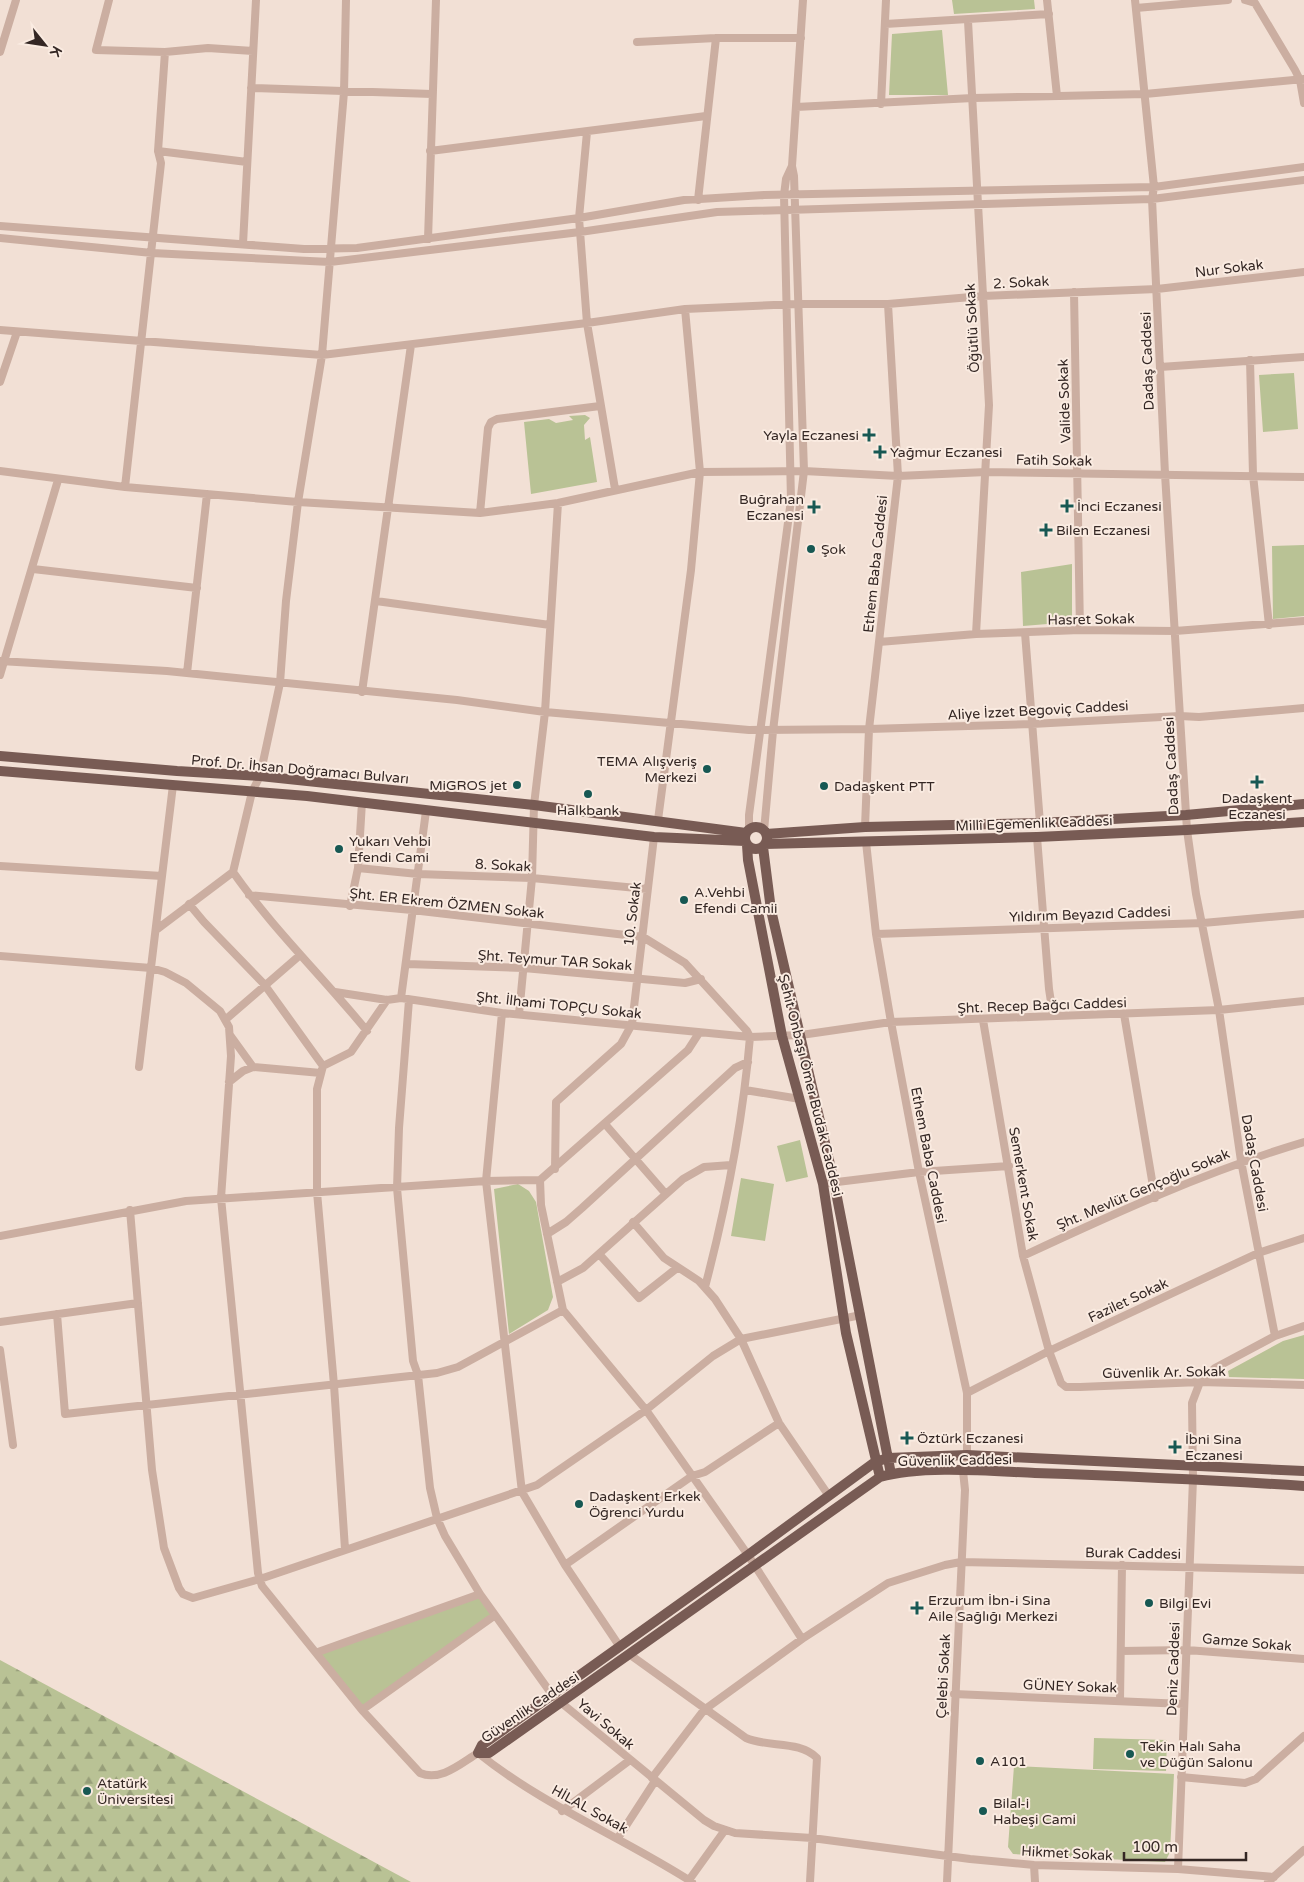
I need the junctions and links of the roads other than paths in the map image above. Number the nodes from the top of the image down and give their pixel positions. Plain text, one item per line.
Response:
1 (16, 0) edge
2 (109, 0) edge
3 (256, 0) edge
4 (346, 0) edge
5 (436, 0) edge
6 (803, 0) edge
7 (886, 0) edge
8 (1047, 0) edge
9 (1228, 0) edge
10 (1246, 0) edge
11 (1136, 4) edge
12 (1048, 14) junction
13 (968, 21) junction
14 (885, 24) junction
15 (716, 38) junction
16 (801, 38) junction
17 (637, 42) dead end
18 (253, 51) junction
19 (0, 52) edge
20 (165, 52) junction
21 (1302, 80) edge
22 (251, 88) junction
23 (344, 92) junction
24 (432, 94) junction
25 (1145, 94) junction
26 (1056, 96) junction
27 (973, 98) junction
28 (1304, 103) edge
29 (881, 104) junction
30 (796, 107) junction
31 (706, 116) junction
32 (587, 132) junction
33 (158, 151) junction
34 (430, 151) junction
35 (247, 162) junction
36 (792, 166) junction
37 (1304, 167) edge
38 (1304, 180) edge
39 (1154, 187) junction
40 (979, 189) junction
41 (784, 195) junction
42 (794, 196) junction
43 (1152, 199) junction
44 (698, 200) junction
45 (979, 204) junction
46 (785, 210) junction
47 (795, 210) junction
48 (579, 218) junction
49 (0, 226) edge
50 (580, 232) junction
51 (154, 237) junction
52 (0, 238) edge
53 (428, 239) junction
54 (243, 244) junction
55 (330, 248) junction
56 (152, 254) junction
57 (330, 262) junction
58 (1304, 272) edge
59 (1157, 289) junction
60 (1074, 292) junction
61 (983, 296) junction
62 (798, 304) junction
63 (888, 304) junction
64 (786, 305) junction
65 (685, 309) junction
66 (587, 323) junction
67 (0, 330) edge
68 (17, 332) junction
69 (143, 341) junction
70 (411, 345) junction
71 (322, 355) junction
72 (1304, 358) edge
73 (1250, 360) junction
74 (1160, 367) junction
75 (0, 382) edge
76 (600, 406) junction
77 (0, 471) edge
78 (804, 471) junction
79 (700, 472) junction
80 (986, 472) junction
81 (792, 473) junction
82 (1079, 473) junction
83 (1164, 474) junction
84 (1253, 475) junction
85 (898, 476) junction
86 (1304, 476) edge
87 (58, 480) junction
88 (125, 487) junction
89 (615, 490) junction
90 (207, 494) junction
91 (298, 502) junction
92 (558, 503) junction
93 (389, 507) junction
94 (480, 513) junction
95 (33, 569) junction
96 (197, 588) junction
97 (376, 601) junction
98 (1304, 622) edge
99 (550, 625) junction
100 (1269, 625) junction
101 (1080, 630) junction
102 (1175, 631) junction
103 (1025, 633) junction
104 (976, 634) junction
105 (879, 642) junction
106 (1, 661) edge
107 (187, 673) junction
108 (0, 675) edge
109 (280, 683) junction
110 (362, 692) junction
111 (1304, 708) edge
112 (545, 712) junction
113 (1180, 716) junction
114 (670, 723) junction
115 (1032, 724) junction
116 (869, 729) junction
117 (761, 730) junction
118 (773, 730) junction
119 (0, 756) edge
120 (0, 771) edge
121 (260, 776) junction
122 (173, 785) junction
123 (252, 792) junction
124 (362, 802) junction
125 (1304, 804) edge
126 (534, 805) junction
127 (426, 811) junction
128 (1186, 815) junction
129 (658, 820) junction
130 (534, 821) junction
131 (1304, 822) edge
132 (1040, 823) junction
133 (865, 827) junction
134 (1187, 830) junction
135 (654, 837) junction
136 (747, 837) junction
137 (1037, 837) junction
138 (765, 839) junction
139 (866, 842) junction
140 (0, 866) edge
141 (358, 868) junction
142 (233, 872) junction
143 (418, 874) junction
144 (162, 876) junction
145 (532, 878) junction
146 (648, 889) junction
147 (249, 895) junction
148 (189, 904) junction
149 (350, 906) junction
150 (412, 910) junction
151 (1304, 914) edge
152 (528, 923) junction
153 (1203, 923) junction
154 (1043, 928) junction
155 (156, 930) junction
156 (876, 934) junction
157 (642, 937) junction
158 (0, 956) edge
159 (300, 956) junction
160 (407, 964) junction
161 (151, 968) junction
162 (524, 968) junction
163 (701, 978) junction
164 (636, 979) junction
165 (264, 984) junction
166 (335, 992) junction
167 (405, 999) junction
168 (387, 1000) junction
169 (1304, 1001) edge
170 (1219, 1010) junction
171 (502, 1013) junction
172 (519, 1014) junction
173 (1124, 1014) junction
174 (1053, 1015) junction
175 (225, 1020) junction
176 (983, 1020) junction
177 (891, 1022) junction
178 (632, 1024) junction
179 (367, 1031) junction
180 (699, 1033) junction
181 (230, 1035) junction
182 (800, 1035) junction
183 (782, 1036) junction
184 (750, 1037) junction
185 (748, 1062) junction
186 (139, 1067) dead end
187 (253, 1067) junction
188 (322, 1070) junction
189 (229, 1082) junction
190 (745, 1090) junction
191 (800, 1098) junction
192 (606, 1124) junction
193 (1304, 1142) edge
194 (636, 1160) junction
195 (1241, 1161) junction
196 (731, 1165) junction
197 (1009, 1166) junction
198 (555, 1169) junction
199 (919, 1172) junction
200 (540, 1180) junction
201 (486, 1181) junction
202 (834, 1182) junction
203 (823, 1184) junction
204 (397, 1188) junction
205 (317, 1192) junction
206 (665, 1193) junction
207 (221, 1198) junction
208 (1155, 1198) junction
209 (130, 1210) junction
210 (633, 1222) junction
211 (547, 1234) junction
212 (0, 1236) edge
213 (1304, 1238) edge
214 (1258, 1253) junction
215 (599, 1254) junction
216 (1023, 1256) junction
217 (677, 1268) junction
218 (557, 1282) junction
219 (705, 1287) junction
220 (138, 1303) junction
221 (563, 1310) junction
222 (57, 1314) junction
223 (861, 1315) junction
224 (844, 1319) junction
225 (0, 1322) edge
226 (1304, 1326) edge
227 (1275, 1336) junction
228 (741, 1339) junction
229 (503, 1342) junction
230 (0, 1350) edge
231 (1049, 1351) junction
232 (418, 1375) junction
233 (1200, 1382) junction
234 (334, 1385) junction
235 (1304, 1385) edge
236 (967, 1393) junction
237 (239, 1396) junction
238 (148, 1404) junction
239 (646, 1410) junction
240 (779, 1423) junction
241 (13, 1445) dead end
242 (967, 1454) junction
243 (888, 1458) junction
244 (875, 1462) junction
245 (1192, 1466) junction
246 (963, 1471) junction
247 (1304, 1471) edge
248 (891, 1474) junction
249 (692, 1476) junction
250 (880, 1477) junction
251 (1193, 1479) junction
252 (1304, 1486) edge
253 (522, 1492) junction
254 (829, 1496) junction
255 (437, 1518) junction
256 (345, 1549) junction
257 (748, 1555) junction
258 (961, 1562) junction
259 (565, 1565) junction
260 (1122, 1565) junction
261 (754, 1566) junction
262 (1189, 1567) junction
263 (1304, 1570) edge
264 (260, 1579) junction
265 (480, 1594) junction
266 (494, 1616) junction
267 (802, 1639) junction
268 (620, 1648) junction
269 (1187, 1650) junction
270 (1121, 1651) junction
271 (318, 1652) junction
272 (629, 1654) junction
273 (1304, 1660) edge
274 (954, 1694) junction
275 (553, 1696) junction
276 (1120, 1700) junction
277 (562, 1704) junction
278 (1184, 1704) junction
279 (362, 1710) junction
280 (704, 1710) junction
281 (1304, 1736) edge
282 (478, 1753) junction
283 (630, 1760) junction
284 (1180, 1778) junction
285 (654, 1779) junction
286 (562, 1811) junction
287 (724, 1830) junction
288 (618, 1838) junction
289 (812, 1838) junction
290 (1304, 1850) edge
291 (948, 1857) junction
292 (1034, 1865) junction
293 (1178, 1869) junction
294 (1271, 1879) edge
295 (690, 1881) edge
296 (810, 1882) edge
297 (947, 1882) edge
298 (1035, 1882) edge

1 - 19 street
2 - 20 street
3 - 18 street
4 - 23 street
5 - 24 street
6 - 16 street
7 - 14 street
8 - 12 street
9 - 11 street
10 - 21 street
11 - 25 street, Dadaş Caddesi
12 - 13 street
12 - 26 street
13 - 14 street
13 - 27 street, Öğütlü Sokak
14 - 29 street
15 - 16 street
15 - 17 street
15 - 31 street
16 - 30 street
18 - 20 street
18 - 22 street
20 - 33 street
21 - 25 street
21 - 28 street
22 - 23 street
22 - 35 street
23 - 24 street
23 - 55 street
24 - 34 street
25 - 26 street
25 - 39 street, Dadaş Caddesi
26 - 27 street
27 - 29 street
27 - 40 street, Öğütlü Sokak
29 - 30 street
30 - 36 street
31 - 32 street
31 - 44 street
32 - 34 street
32 - 48 street
33 - 35 street
33 - 51 street
34 - 53 street
35 - 54 street
36 - 41 street
36 - 42 street
37 - 39 street
38 - 43 street
39 - 40 street
39 - 43 street, Dadaş Caddesi
40 - 42 street
40 - 45 street, Öğütlü Sokak
41 - 42 street
41 - 44 street
41 - 46 street
42 - 47 street
43 - 45 street
43 - 59 street, Dadaş Caddesi
44 - 48 street
45 - 47 street
45 - 61 street, Öğütlü Sokak
46 - 47 street
46 - 50 street
46 - 64 street
47 - 62 street
48 - 50 street
48 - 53 street
49 - 51 street
50 - 57 street
50 - 66 street
51 - 54 street
51 - 56 street
52 - 56 street
53 - 55 street
54 - 55 street
55 - 57 street
56 - 57 street
56 - 69 street
57 - 71 street
58 - 59 street, Nur Sokak
59 - 60 street, 2. Sokak
59 - 74 street, Dadaş Caddesi
60 - 61 street, 2. Sokak
60 - 82 street, Valide Sokak
61 - 63 street, 2. Sokak
61 - 80 street, Öğütlü Sokak
62 - 63 street, 2. Sokak
62 - 64 street, 2. Sokak
62 - 78 street
63 - 85 street, Ethem Baba Caddesi
64 - 65 street, 2. Sokak
64 - 81 street
65 - 66 street, 2. Sokak
65 - 79 street
66 - 70 street, 2. Sokak
66 - 76 street
67 - 68 street, 2. Sokak
68 - 69 street, 2. Sokak
68 - 75 street
69 - 71 street, 2. Sokak
69 - 88 street
70 - 71 street, 2. Sokak
70 - 93 street
71 - 91 street
72 - 73 street
73 - 74 street
73 - 84 street
74 - 83 street, Dadaş Caddesi
76 - 89 street
76 - 94 street
77 - 87 street, Fatih Sokak
78 - 81 street, Fatih Sokak
78 - 85 street, Fatih Sokak
78 - 118 street
79 - 81 street, Fatih Sokak
79 - 89 street, Fatih Sokak
79 - 114 street
80 - 82 street, Fatih Sokak
80 - 85 street, Fatih Sokak
80 - 104 street, Öğütlü Sokak
81 - 117 street
82 - 83 street, Fatih Sokak
82 - 101 street, Valide Sokak
83 - 84 street, Fatih Sokak
83 - 102 street, Dadaş Caddesi
84 - 86 street, Fatih Sokak
84 - 100 street
85 - 105 street, Ethem Baba Caddesi
87 - 88 street, Fatih Sokak
87 - 95 street
88 - 90 street, Fatih Sokak
89 - 92 street, Fatih Sokak
90 - 91 street, Fatih Sokak
90 - 96 street
91 - 93 street, Fatih Sokak
91 - 109 street
92 - 94 street, Fatih Sokak
92 - 99 street
93 - 94 street, Fatih Sokak
93 - 97 street
95 - 96 street
95 - 106 street
96 - 107 street
97 - 99 street
97 - 110 street
98 - 100 street, Hasret Sokak
99 - 112 street
100 - 102 street, Hasret Sokak
101 - 102 street, Hasret Sokak
101 - 103 street, Hasret Sokak
102 - 113 street, Dadaş Caddesi
103 - 104 street, Hasret Sokak
103 - 115 street
104 - 105 street, Hasret Sokak
105 - 116 street, Ethem Baba Caddesi
106 - 107 street, Aliye İzzet Begoviç Caddesi
106 - 108 street
107 - 109 street, Aliye İzzet Begoviç Caddesi
109 - 110 street, Aliye İzzet Begoviç Caddesi
109 - 121 street
110 - 112 street, Aliye İzzet Begoviç Caddesi
111 - 113 street, Aliye İzzet Begoviç Caddesi
112 - 114 street, Aliye İzzet Begoviç Caddesi
112 - 126 street
113 - 115 street, Aliye İzzet Begoviç Caddesi
113 - 128 street, Dadaş Caddesi
114 - 117 street, Aliye İzzet Begoviç Caddesi
114 - 129 street
115 - 116 street, Aliye İzzet Begoviç Caddesi
115 - 132 street
116 - 118 street, Aliye İzzet Begoviç Caddesi
116 - 133 street, Ethem Baba Caddesi
117 - 118 street, Aliye İzzet Begoviç Caddesi
117 - 136 street
118 - 138 street
119 - 121 main road, Prof. Dr. İhsan Doğramacı Bulvarı
120 - 122 main road, Prof. Dr. İhsan Doğramacı Bulvarı
121 - 123 street
121 - 126 main road, Prof. Dr. İhsan Doğramacı Bulvarı
122 - 123 main road, Prof. Dr. İhsan Doğramacı Bulvarı
122 - 144 street
123 - 124 main road, Prof. Dr. İhsan Doğramacı Bulvarı
123 - 142 street
124 - 127 main road, Prof. Dr. İhsan Doğramacı Bulvarı
124 - 141 street
125 - 128 main road, Millî Egemenlik Caddesi
126 - 129 main road, Prof. Dr. İhsan Doğramacı Bulvarı
126 - 130 street
127 - 130 main road, Prof. Dr. İhsan Doğramacı Bulvarı
127 - 143 street, Yavi Sokak
128 - 132 main road, Millî Egemenlik Caddesi
128 - 134 street, Dadaş Caddesi
129 - 136 main road, Prof. Dr. İhsan Doğramacı Bulvarı
130 - 135 main road, Prof. Dr. İhsan Doğramacı Bulvarı
130 - 145 street
131 - 134 main road, Millî Egemenlik Caddesi
132 - 133 main road, Millî Egemenlik Caddesi
133 - 138 main road, Millî Egemenlik Caddesi
134 - 137 main road, Millî Egemenlik Caddesi
134 - 153 street, Dadaş Caddesi
135 - 136 main road, Prof. Dr. İhsan Doğramacı Bulvarı
135 - 146 street, 10. Sokak
136 - 138 main road
136 - 138 main road
136 - 183 main road, Şehit Onbaşı Ömer Budak Caddesi
137 - 139 main road, Millî Egemenlik Caddesi
137 - 154 street
138 - 139 main road, Millî Egemenlik Caddesi
138 - 182 main road, Şehit Onbaşı Ömer Budak Caddesi
139 - 156 street, Ethem Baba Caddesi
140 - 144 street
141 - 143 street, 8. Sokak
141 - 149 street
142 - 147 street
142 - 148 street
143 - 145 street, 8. Sokak
143 - 150 street, Yavi Sokak
144 - 155 street
145 - 146 street, 8. Sokak
145 - 152 street
146 - 157 street, 10. Sokak
147 - 149 street, Şht. ER Ekrem ÖZMEN Sokak
147 - 159 street
148 - 155 street
148 - 165 street
149 - 150 street, Şht. ER Ekrem ÖZMEN Sokak
150 - 152 street, Şht. ER Ekrem ÖZMEN Sokak
150 - 160 street, Yavi Sokak
151 - 153 street, Yıldırım Beyazıd Caddesi
152 - 157 street, Şht. ER Ekrem ÖZMEN Sokak
152 - 162 street
153 - 154 street, Yıldırım Beyazıd Caddesi
153 - 170 street, Dadaş Caddesi
154 - 156 street, Yıldırım Beyazıd Caddesi
154 - 174 street
155 - 161 street
156 - 177 street, Ethem Baba Caddesi
157 - 163 street
157 - 164 street, 10. Sokak
158 - 161 street
159 - 165 street
159 - 166 street
160 - 162 street, Şht. Teymur TAR Sokak
160 - 167 street, Yavi Sokak
161 - 175 street
161 - 186 street
162 - 164 street, Şht. Teymur TAR Sokak
162 - 172 street
163 - 164 street, Şht. Teymur TAR Sokak
163 - 184 street
164 - 178 street, 10. Sokak
165 - 175 street
165 - 188 street
166 - 168 street, Şht. İlhami TOPÇU Sokak
166 - 179 street
167 - 168 street, Şht. İlhami TOPÇU Sokak
167 - 171 street, Şht. İlhami TOPÇU Sokak
167 - 204 street, Yavi Sokak
168 - 179 street
169 - 170 street, Şht. Recep Bağcı Caddesi
170 - 173 street, Şht. Recep Bağcı Caddesi
170 - 195 street, Dadaş Caddesi
171 - 172 street, Şht. İlhami TOPÇU Sokak
171 - 201 street
172 - 178 street, Şht. İlhami TOPÇU Sokak
173 - 174 street, Şht. Recep Bağcı Caddesi
173 - 208 street
174 - 176 street, Şht. Recep Bağcı Caddesi
175 - 181 street
176 - 177 street, Şht. Recep Bağcı Caddesi
176 - 197 street, Semerkent Sokak
177 - 182 street, Şht. Recep Bağcı Caddesi
177 - 199 street, Ethem Baba Caddesi
178 - 180 street, Şht. İlhami TOPÇU Sokak
178 - 198 street
179 - 188 street
180 - 184 street, Şht. İlhami TOPÇU Sokak
180 - 192 street
181 - 187 street
181 - 189 street
182 - 183 street, Şht. Recep Bağcı Caddesi
182 - 202 main road, Şehit Onbaşı Ömer Budak Caddesi
183 - 184 street, Şht. İlhami TOPÇU Sokak
183 - 191 main road, Şehit Onbaşı Ömer Budak Caddesi
184 - 185 street
185 - 190 street
185 - 194 street
187 - 188 street
187 - 189 street
188 - 205 street
189 - 207 street
190 - 191 street
190 - 196 street
191 - 203 main road, Şehit Onbaşı Ömer Budak Caddesi
192 - 194 street
192 - 198 street
193 - 195 street, Şht. Mevlüt Gençoğlu Sokak
194 - 206 street
194 - 211 street
195 - 208 street, Şht. Mevlüt Gençoğlu Sokak
195 - 214 street, Dadaş Caddesi
196 - 206 street
196 - 219 street
197 - 199 street
197 - 216 street, Semerkent Sokak
198 - 200 street
199 - 202 street
199 - 236 street, Ethem Baba Caddesi
200 - 201 street
200 - 211 street
201 - 204 street
201 - 229 street
202 - 203 street
202 - 223 main road, Şehit Onbaşı Ömer Budak Caddesi
203 - 224 main road, Şehit Onbaşı Ömer Budak Caddesi
204 - 205 street
204 - 232 street, Yavi Sokak
205 - 207 street
205 - 234 street
206 - 210 street
207 - 209 street
207 - 237 street
208 - 216 street, Şht. Mevlüt Gençoğlu Sokak
209 - 212 street
209 - 220 street
210 - 215 street
210 - 217 street
211 - 218 street
213 - 214 street, Fazilet Sokak
214 - 227 street, Dadaş Caddesi
214 - 231 street, Fazilet Sokak
215 - 217 street
215 - 218 street
216 - 231 street, Semerkent Sokak
217 - 219 street
218 - 221 street
219 - 228 street
220 - 222 street
220 - 238 street
221 - 229 street
221 - 239 street
222 - 225 street
222 - 238 street
223 - 224 street
223 - 243 main road, Şehit Onbaşı Ömer Budak Caddesi
224 - 228 street
224 - 244 main road, Şehit Onbaşı Ömer Budak Caddesi
226 - 227 street
227 - 233 street
228 - 239 street
228 - 240 street
229 - 232 street
229 - 253 street
230 - 241 street
231 - 233 street, Güvenlik Ar. Sokak
231 - 236 street, Fazilet Sokak
232 - 234 street
232 - 255 street, Yavi Sokak
233 - 235 street, Güvenlik Ar. Sokak
233 - 245 street, Deniz Caddesi
234 - 237 street
234 - 256 street
236 - 242 street, Ethem Baba Caddesi
237 - 238 street
237 - 264 street
238 - 264 street
239 - 249 street
239 - 253 street
240 - 249 street
240 - 254 street
242 - 243 main road, Güvenlik Caddesi
242 - 245 main road, Güvenlik Caddesi
242 - 246 street, Ethem Baba Caddesi
243 - 244 main road, Güvenlik Caddesi
243 - 248 main road, Şehit Onbaşı Ömer Budak Caddesi
244 - 250 main road, Şehit Onbaşı Ömer Budak Caddesi
244 - 254 main road, Güvenlik Caddesi
245 - 247 main road, Güvenlik Caddesi
245 - 251 street, Deniz Caddesi
246 - 248 main road, Güvenlik Caddesi
246 - 251 main road, Güvenlik Caddesi
246 - 258 street, Çelebi Sokak
248 - 250 main road, Güvenlik Caddesi
249 - 257 street
249 - 259 street
250 - 261 main road, Güvenlik Caddesi
251 - 252 main road, Güvenlik Caddesi
251 - 262 street, Deniz Caddesi
253 - 255 street
253 - 259 street
254 - 257 main road, Güvenlik Caddesi
255 - 256 street
255 - 265 street, Yavi Sokak
256 - 264 street
257 - 261 street
257 - 268 main road, Güvenlik Caddesi
258 - 260 street, Burak Caddesi
258 - 267 street, Burak Caddesi
258 - 274 street, Çelebi Sokak
259 - 268 street
260 - 262 street, Burak Caddesi
260 - 270 street
261 - 267 street
261 - 272 main road, Güvenlik Caddesi
262 - 263 street, Burak Caddesi
262 - 269 street, Deniz Caddesi
264 - 271 street
265 - 266 street, Yavi Sokak
265 - 271 street
266 - 275 street, Yavi Sokak
266 - 279 street
267 - 280 street, Burak Caddesi
268 - 275 main road, Güvenlik Caddesi
269 - 270 street, Gamze Sokak
269 - 273 street, Gamze Sokak
269 - 278 street, Deniz Caddesi
270 - 276 street
271 - 279 street
272 - 277 main road, Güvenlik Caddesi
272 - 280 street
274 - 276 street, GÜNEY Sokak
274 - 291 street, Çelebi Sokak
275 - 277 street, Yavi Sokak
275 - 282 main road, Güvenlik Caddesi
276 - 278 street, GÜNEY Sokak
277 - 282 main road, Güvenlik Caddesi
277 - 283 street, Yavi Sokak
278 - 284 street, Deniz Caddesi
279 - 282 street
280 - 285 street, Burak Caddesi
280 - 289 street
281 - 284 street
282 - 286 street, HİLAL Sokak
283 - 285 street, Yavi Sokak
283 - 286 street
284 - 293 street, Deniz Caddesi
285 - 287 street, Yavi Sokak
285 - 288 street, Burak Caddesi
286 - 288 street, HİLAL Sokak
287 - 289 street, Yavi Sokak
287 - 295 street
288 - 295 street, HİLAL Sokak
289 - 291 street, Yavi Sokak
289 - 296 street
290 - 294 street
291 - 292 street, Hikmet Sokak
291 - 297 street, Çelebi Sokak
292 - 293 street, Hikmet Sokak
292 - 298 street
293 - 294 street, Hikmet Sokak

